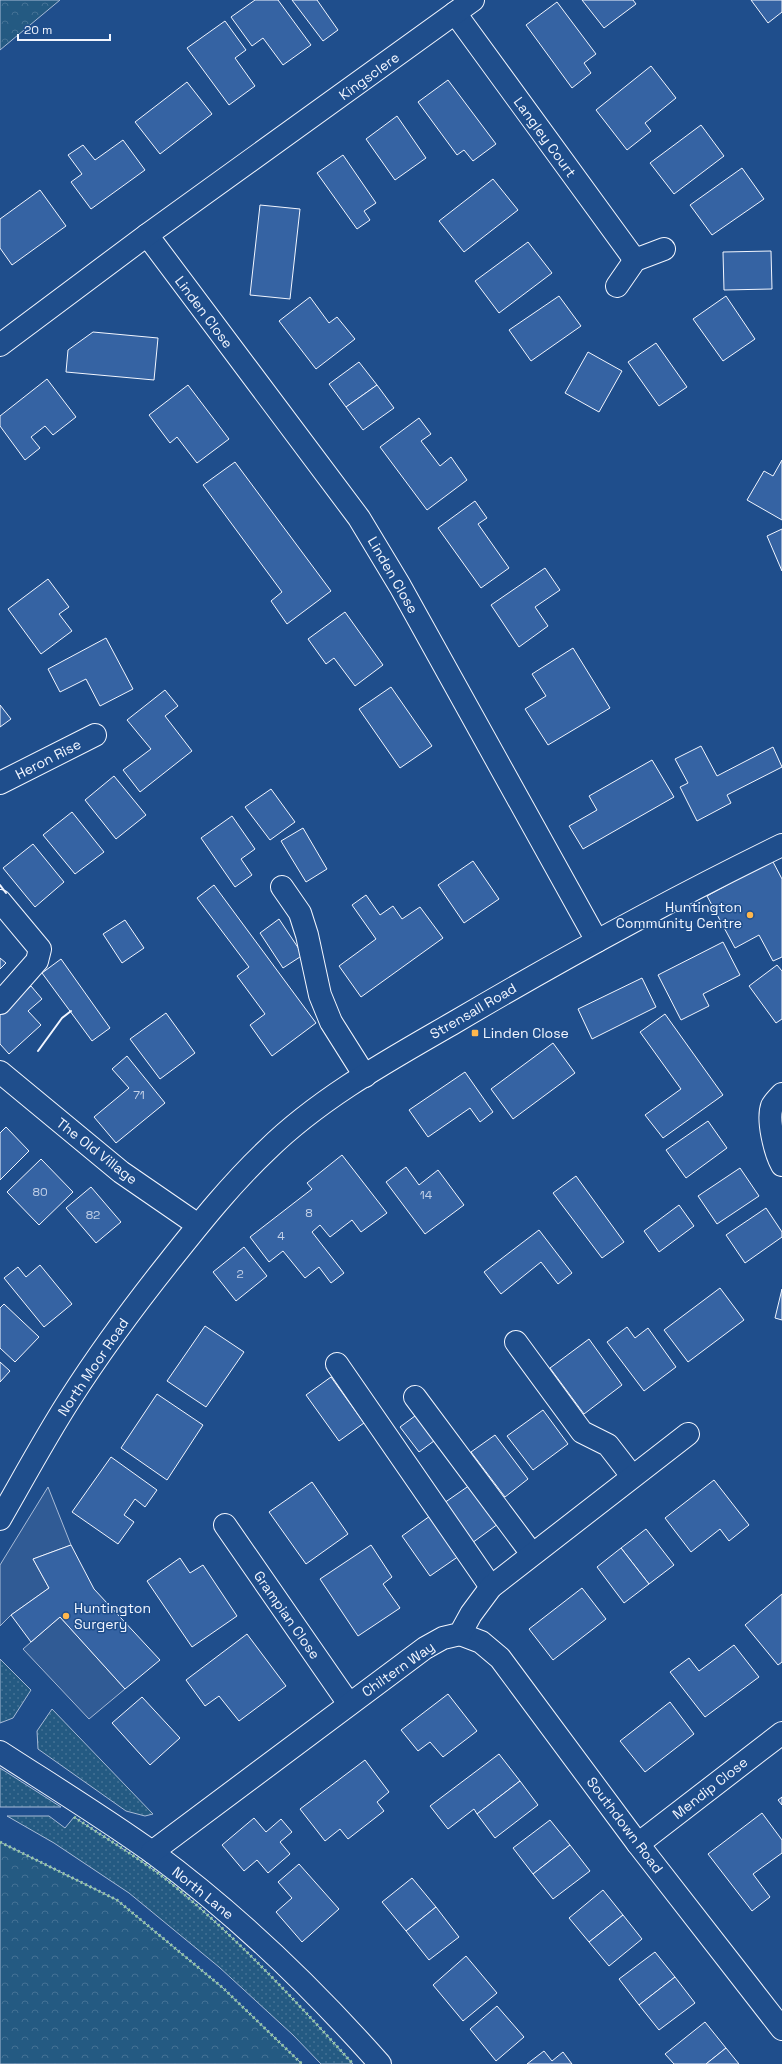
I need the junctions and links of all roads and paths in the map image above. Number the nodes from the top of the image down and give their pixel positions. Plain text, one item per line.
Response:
1 (473, 0) edge
2 (455, 13) junction
3 (147, 235) junction
4 (664, 249) dead end
5 (635, 260) junction
6 (617, 286) dead end
7 (0, 345) edge
8 (95, 735) dead end
9 (0, 783) edge
10 (782, 845) edge
11 (282, 887) dead end
12 (0, 901) edge
13 (597, 941) junction
14 (0, 1003) edge
15 (0, 1072) edge
16 (365, 1076) junction
17 (782, 1094) edge
18 (782, 1165) edge
19 (198, 1225) junction
20 (516, 1342) dead end
21 (336, 1364) dead end
22 (415, 1397) dead end
23 (688, 1434) dead end
24 (632, 1476) junction
25 (1, 1513) edge
26 (225, 1525) dead end
27 (532, 1554) junction
28 (492, 1587) junction
29 (460, 1634) junction
30 (349, 1704) junction
31 (782, 1733) edge
32 (0, 1752) edge
33 (638, 1844) junction
34 (152, 1852) junction
35 (782, 2029) edge
36 (380, 2064) edge

1 - 2 street, Kingsclere
2 - 3 street, Kingsclere
2 - 5 street, Langley Court
3 - 7 street
3 - 13 street, Linden Close
4 - 5 street
5 - 6 street
8 - 9 street, Heron Rise
10 - 13 street, Strensall Road
11 - 16 street
12 - 14 street
13 - 16 street, Strensall Road
15 - 19 street, The Old Village
16 - 19 street, Strensall Road
17 - 18 street
19 - 25 street, North Moor Road
20 - 24 street
21 - 28 street
22 - 27 street
23 - 24 street
24 - 27 street
26 - 30 street, Grampian Close
27 - 28 street
28 - 29 street
29 - 30 street, Chiltern Way
29 - 33 street, Southdown Road
30 - 34 street, Chiltern Way
31 - 33 street, Mendip Close
32 - 34 street, North Lane
33 - 35 street, Southdown Road
34 - 36 street, North Lane

